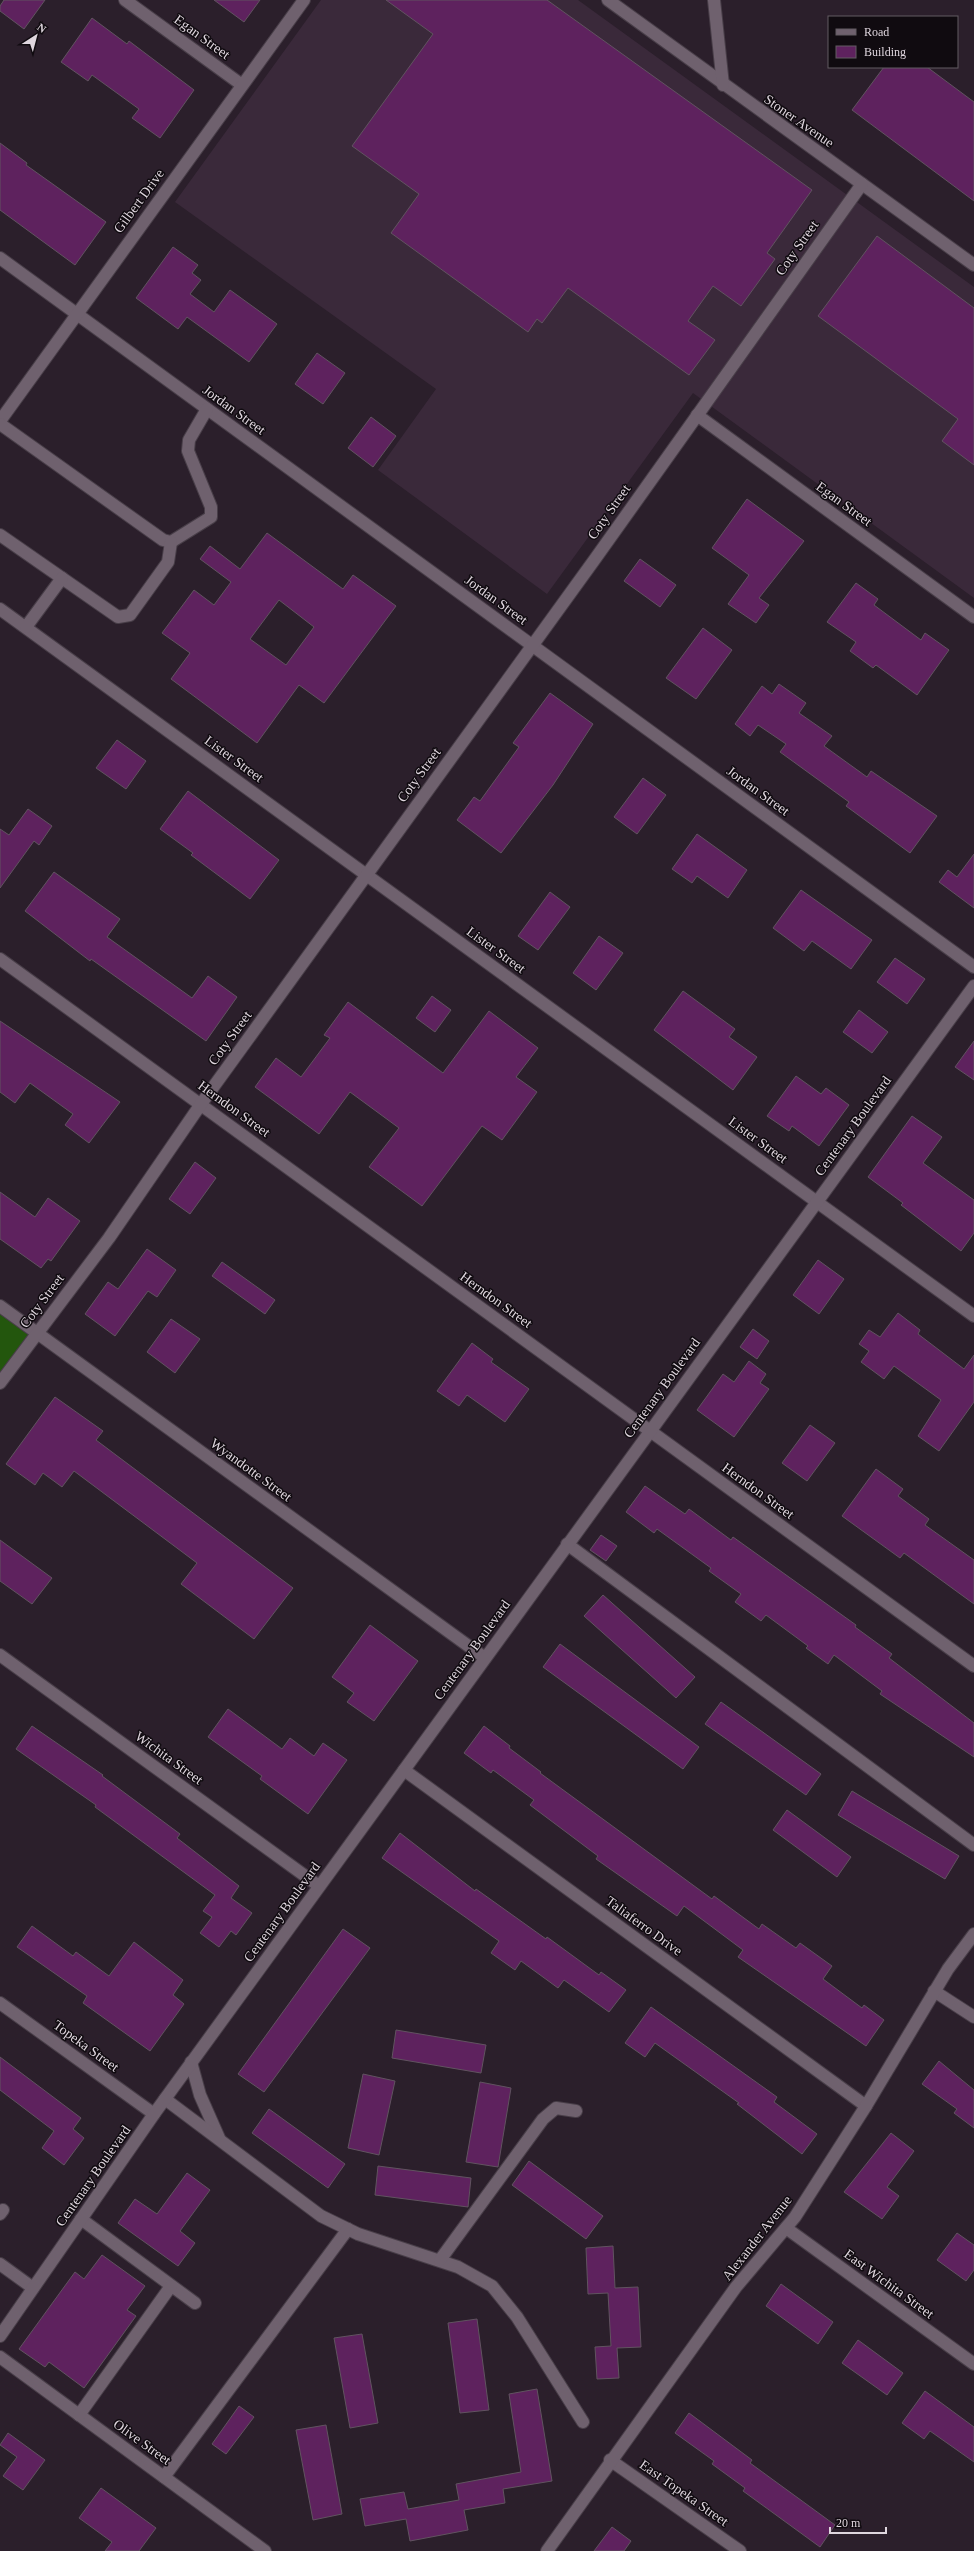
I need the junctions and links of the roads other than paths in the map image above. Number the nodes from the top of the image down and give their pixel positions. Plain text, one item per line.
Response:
1 (125, 0) edge
2 (304, 0) edge
3 (608, 0) edge
4 (714, 0) edge
5 (242, 85) junction
6 (724, 86) junction
7 (862, 184) junction
8 (0, 258) edge
9 (974, 265) edge
10 (76, 314) junction
11 (207, 409) junction
12 (697, 415) junction
13 (0, 422) edge
14 (0, 535) edge
15 (167, 541) junction
16 (62, 578) junction
17 (0, 609) edge
18 (974, 617) edge
19 (26, 628) junction
20 (532, 645) junction
21 (367, 874) junction
22 (0, 959) edge
23 (974, 967) edge
24 (974, 986) edge
25 (201, 1104) junction
26 (817, 1201) junction
27 (0, 1306) edge
28 (974, 1316) edge
29 (37, 1333) junction
30 (0, 1383) edge
31 (650, 1429) junction
32 (567, 1544) junction
33 (0, 1655) edge
34 (485, 1658) junction
35 (974, 1666) edge
36 (404, 1770) junction
37 (974, 1845) edge
38 (319, 1886) junction
39 (974, 1934) edge
40 (934, 1991) junction
41 (0, 2003) edge
42 (974, 2017) edge
43 (192, 2062) junction
44 (165, 2099) junction
45 (866, 2106) junction
46 (576, 2111) dead end
47 (154, 2114) junction
48 (220, 2140) junction
49 (81, 2219) junction
50 (786, 2228) junction
51 (348, 2229) junction
52 (440, 2260) junction
53 (0, 2264) edge
54 (171, 2286) junction
55 (33, 2288) junction
56 (195, 2303) dead end
57 (0, 2336) edge
58 (0, 2358) edge
59 (974, 2364) edge
60 (80, 2415) junction
61 (583, 2422) dead end
62 (610, 2460) junction
63 (164, 2477) junction
64 (265, 2551) edge
65 (547, 2551) edge
66 (740, 2551) edge

1 - 5 street, Egan Street
2 - 5 street, Gilbert Drive
3 - 6 street, Stoner Avenue
4 - 6 street
5 - 10 street, Gilbert Drive
6 - 7 street, Stoner Avenue
7 - 9 street, Stoner Avenue
7 - 12 street, Coty Street
8 - 10 street, Jordan Street
10 - 11 street, Jordan Street
10 - 13 street, Gilbert Drive
11 - 15 street
11 - 20 street, Jordan Street
12 - 18 street, Egan Street
12 - 20 street, Coty Street
13 - 15 street
14 - 16 street
15 - 16 street
16 - 19 street
17 - 19 street, Lister Street
19 - 21 street, Lister Street
20 - 21 street, Coty Street
20 - 23 street, Jordan Street
21 - 25 street, Coty Street
21 - 26 street, Lister Street
22 - 25 street, Herndon Street
24 - 26 street, Centenary Boulevard
25 - 29 street, Coty Street
25 - 31 street, Herndon Street
26 - 28 street, Lister Street
26 - 31 street, Centenary Boulevard
27 - 29 street, Wyandotte Street
29 - 30 street, Coty Street
29 - 34 street, Wyandotte Street
31 - 32 street, Centenary Boulevard
31 - 35 street, Herndon Street
32 - 34 street, Centenary Boulevard
32 - 37 street
33 - 38 street, Wichita Street
34 - 36 street, Centenary Boulevard
36 - 38 street, Centenary Boulevard
36 - 45 street, Taliaferro Drive
38 - 43 street, Centenary Boulevard
39 - 40 street, Alexander Avenue
40 - 42 street
40 - 45 street, Alexander Avenue
41 - 47 street, Topeka Street
43 - 44 street, Centenary Boulevard
43 - 48 street
44 - 47 street, Centenary Boulevard
44 - 48 street
45 - 50 street, Alexander Avenue
46 - 52 street
47 - 49 street, Centenary Boulevard
48 - 51 street
49 - 54 street
49 - 55 street, Centenary Boulevard
50 - 59 street, East Wichita Street
50 - 62 street, Alexander Avenue
51 - 52 street
51 - 63 street
52 - 61 street
53 - 55 street
54 - 56 street
54 - 60 street
55 - 57 street, Centenary Boulevard
58 - 60 street, Olive Street
60 - 63 street, Olive Street
62 - 65 street, Alexander Avenue
62 - 66 street, East Topeka Street
63 - 64 street, Olive Street

